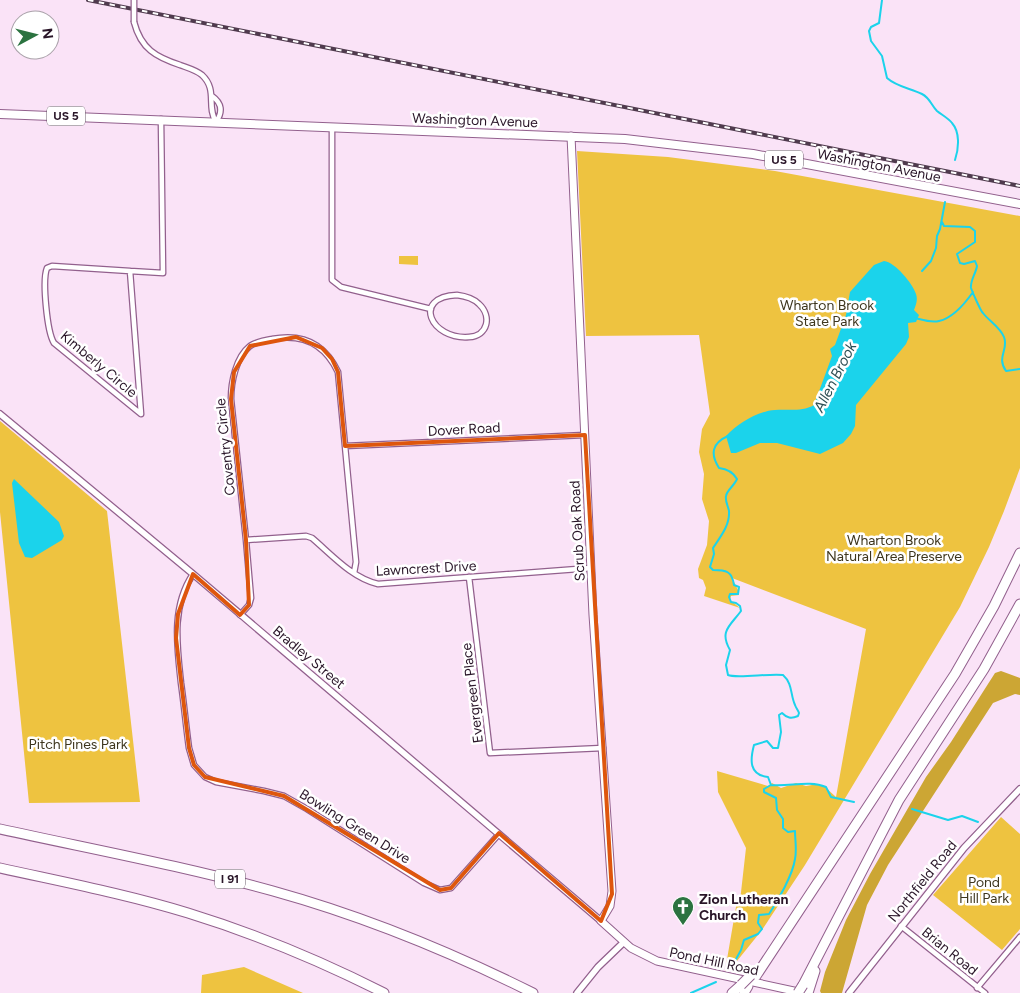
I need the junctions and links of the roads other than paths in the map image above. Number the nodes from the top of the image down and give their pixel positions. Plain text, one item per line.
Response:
1 (134, 0) edge
2 (212, 96) junction
3 (0, 114) edge
4 (161, 120) junction
5 (216, 122) junction
6 (332, 126) junction
7 (571, 136) junction
8 (1020, 204) edge
9 (130, 271) junction
10 (431, 309) junction
11 (0, 414) edge
12 (585, 435) junction
13 (345, 446) junction
14 (246, 540) junction
15 (1020, 553) edge
16 (591, 568) junction
17 (354, 573) junction
18 (193, 574) junction
19 (469, 577) junction
20 (1020, 604) edge
21 (240, 615) junction
22 (603, 748) junction
23 (1020, 789) edge
24 (0, 829) edge
25 (499, 834) junction
26 (0, 868) edge
27 (601, 921) junction
28 (901, 926) junction
29 (1020, 938) edge
30 (624, 942) junction
31 (744, 988) edge
32 (977, 988) junction
33 (804, 990) edge
34 (384, 993) edge
35 (532, 993) edge
36 (577, 993) edge
37 (732, 993) edge
38 (849, 993) edge
39 (985, 993) edge

1 - 2 street, bridge
2 - 5 street
2 - 5 street
3 - 4 main road, Washington Avenue / US 5
4 - 5 main road, Washington Avenue / US 5
4 - 9 street, Kimberly Circle
5 - 6 main road, Washington Avenue / US 5
6 - 7 main road, Washington Avenue / US 5
6 - 10 street
7 - 8 main road, Washington Avenue / US 5
7 - 12 main road, Scrub Oak Road
9 - 9 street, Kimberly Circle
10 - 10 street
11 - 18 street, Bradley Street
12 - 13 street, Dover Road
12 - 16 main road, Scrub Oak Road
13 - 14 street, Coventry Circle
13 - 17 street, Coventry Circle
14 - 17 street, Lawncrest Drive
14 - 21 street, Coventry Circle
15 - 31 highway, bridge
16 - 19 street, Lawncrest Drive
16 - 22 main road, Scrub Oak Road
17 - 19 street, Lawncrest Drive
18 - 21 street, Bradley Street
18 - 25 street, Bowling Green Drive
19 - 22 street, Evergreen Place
20 - 33 highway
21 - 25 street, Bradley Street
22 - 27 main road, Scrub Oak Road
23 - 28 street, Northfield Road
24 - 35 highway, I 91
25 - 27 street, Bradley Street
26 - 34 highway
27 - 30 main road, Pond Hill Road
28 - 32 street, Brian Road
28 - 38 street, Northfield Road
29 - 32 street
30 - 33 main road, Pond Hill Road
30 - 36 street
31 - 37 highway
32 - 39 street, Brian Road

